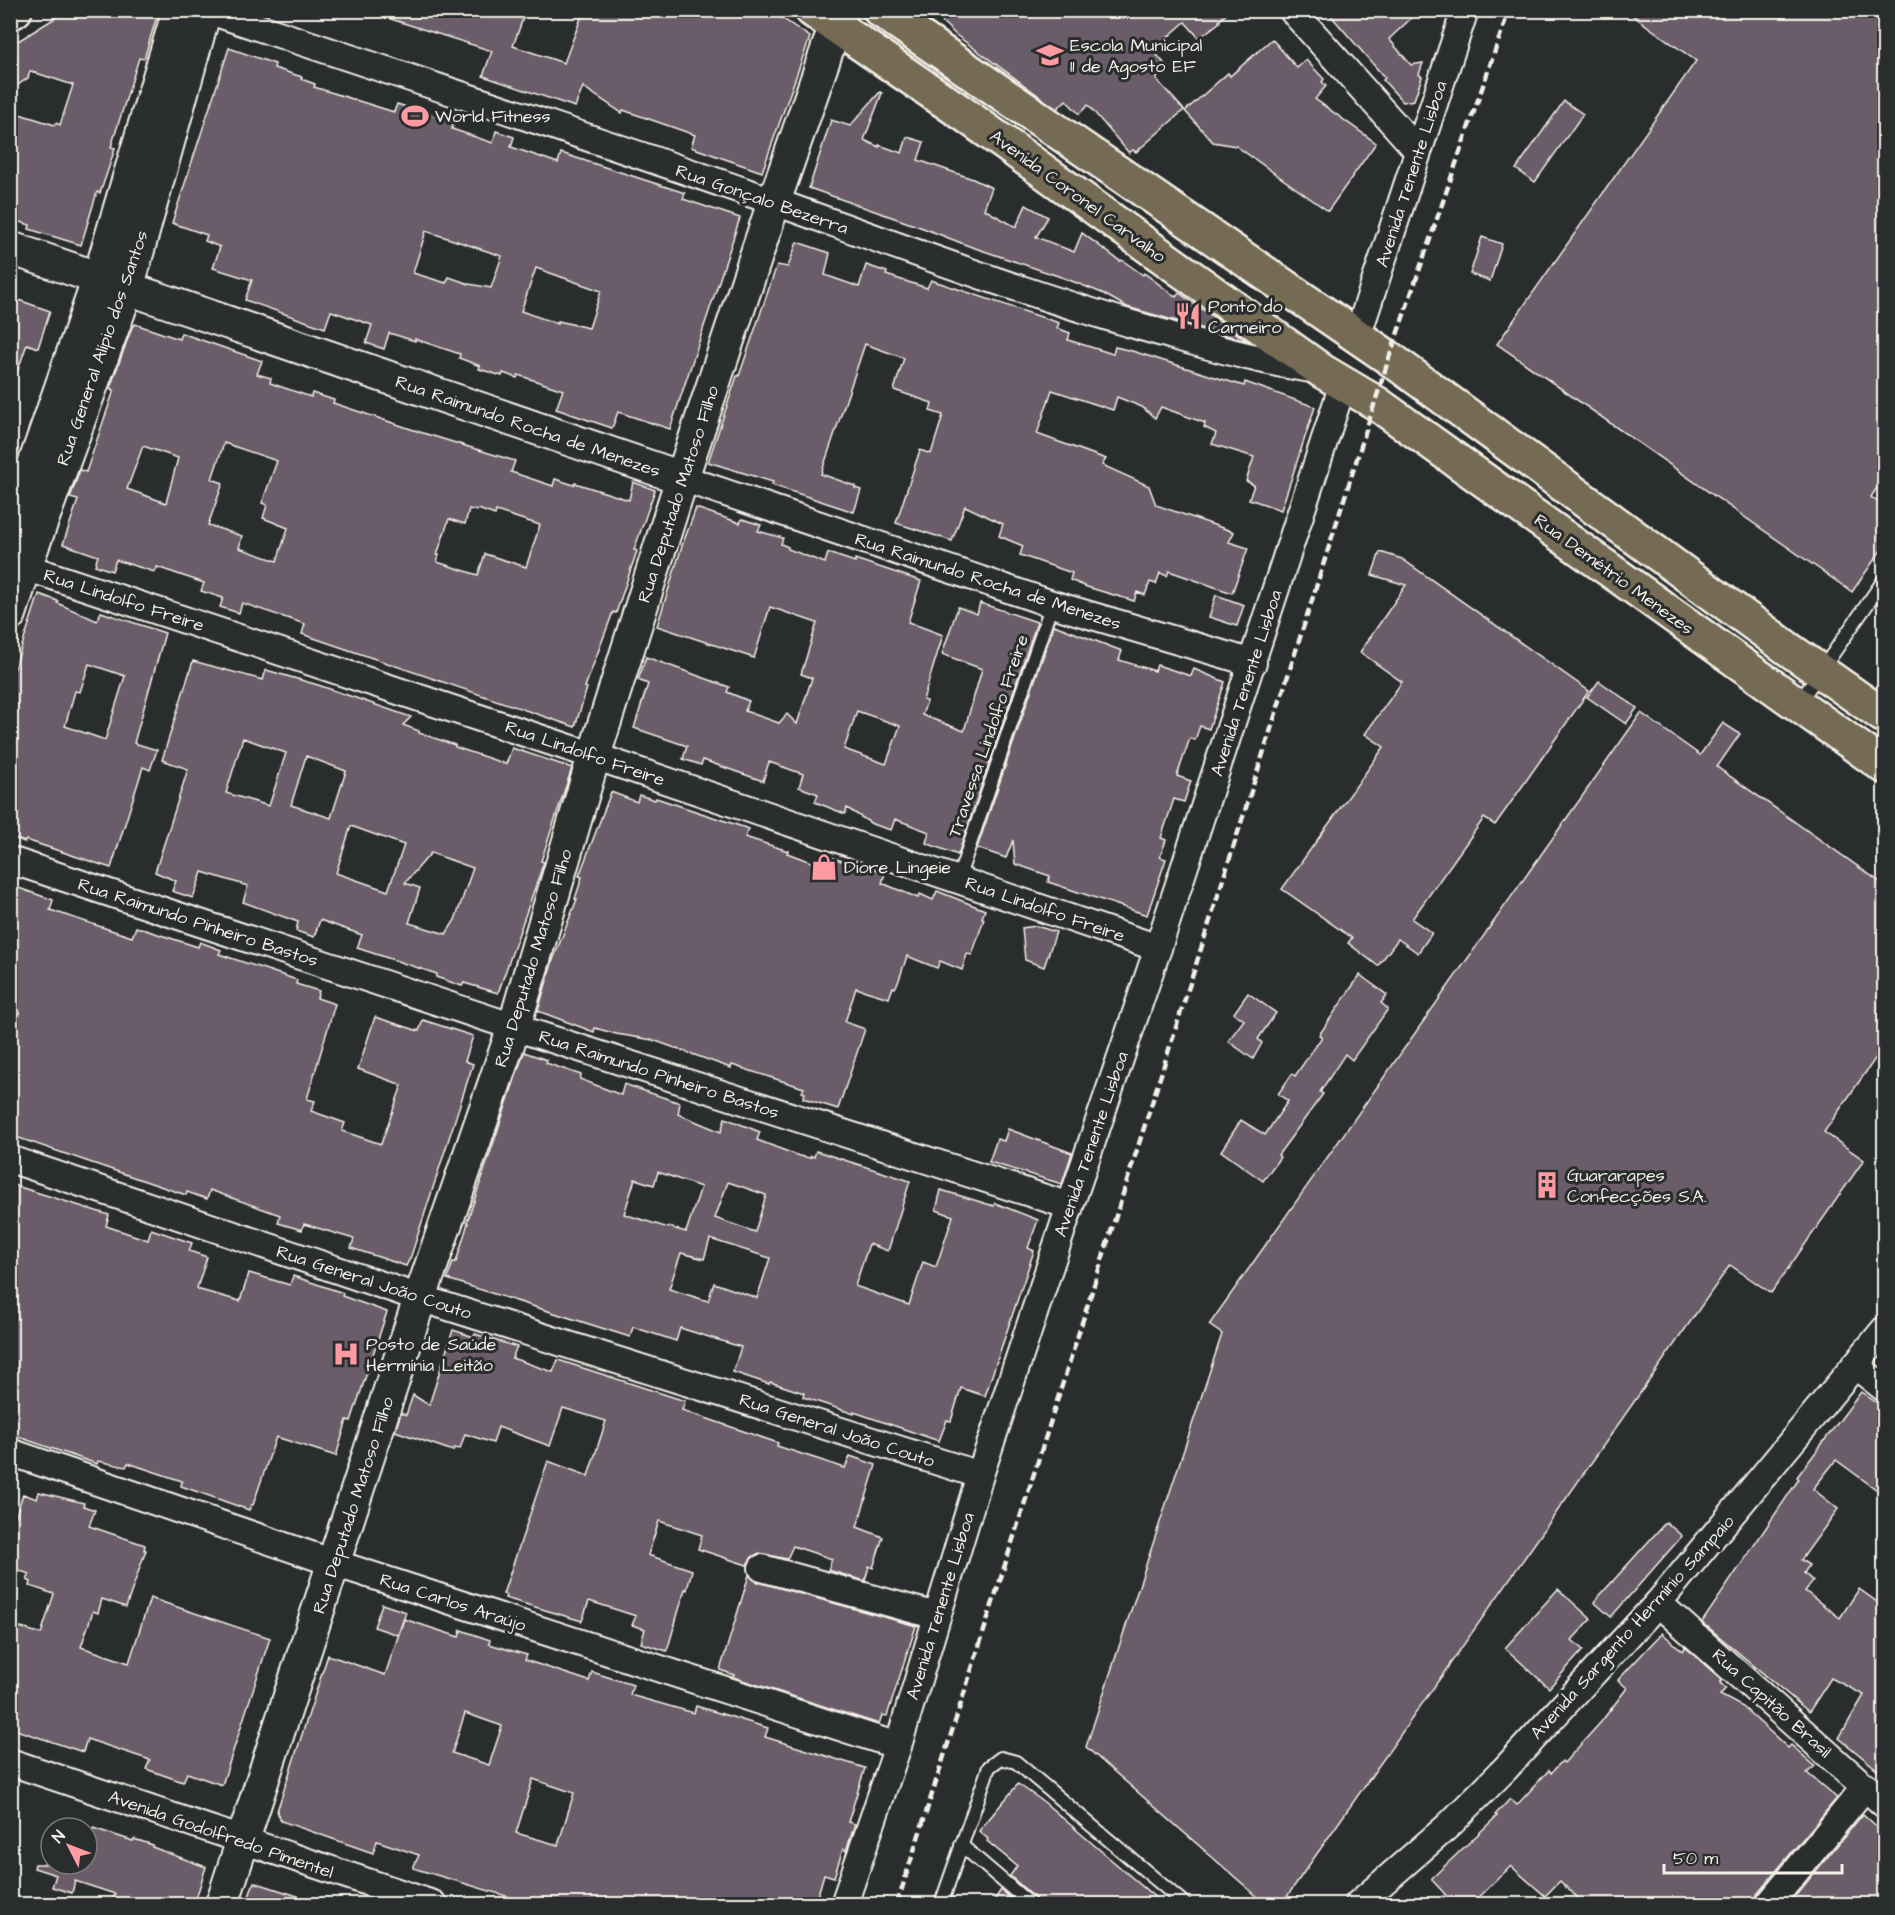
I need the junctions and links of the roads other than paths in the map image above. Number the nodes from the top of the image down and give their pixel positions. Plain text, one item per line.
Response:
1 (15, 10) edge
2 (180, 10) edge
3 (206, 10) edge
4 (880, 10) edge
5 (1292, 10) edge
6 (1465, 10) edge
7 (10, 13) edge
8 (830, 16) edge
9 (1418, 151) junction
10 (774, 202) junction
11 (10, 248) edge
12 (113, 284) junction
13 (1357, 337) junction
14 (1332, 377) junction
15 (682, 478) junction
16 (10, 534) edge
17 (18, 565) edge
18 (1884, 580) edge
19 (1052, 604) junction
20 (10, 614) edge
21 (1253, 663) junction
22 (1820, 672) junction
23 (1797, 705) junction
24 (1884, 716) edge
25 (594, 756) junction
26 (1884, 766) edge
27 (10, 861) edge
28 (958, 879) junction
29 (1158, 948) junction
30 (514, 1027) junction
31 (10, 1159) edge
32 (1070, 1206) junction
33 (420, 1298) junction
34 (1884, 1330) edge
35 (1856, 1366) junction
36 (1884, 1388) edge
37 (10, 1452) edge
38 (980, 1475) junction
39 (334, 1563) junction
40 (762, 1568) dead end
41 (1658, 1603) junction
42 (937, 1616) junction
43 (898, 1746) junction
44 (10, 1762) edge
45 (1866, 1786) junction
46 (1884, 1804) edge
47 (243, 1842) junction
48 (961, 1845) junction
49 (1769, 1904) edge
50 (222, 1905) edge
51 (433, 1905) edge
52 (844, 1905) edge
53 (941, 1905) edge
54 (1030, 1905) edge
55 (1185, 1905) edge
56 (1358, 1905) edge

1 - 7 main road
2 - 12 street, Rua General Alípio dos Santos
3 - 10 street, Rua Gonçalo Bezerra
3 - 12 street, Rua General Alípio dos Santos
4 - 13 main road
5 - 9 street
6 - 9 street, Avenida Tenente Lisboa
8 - 10 street, Rua Deputado Matoso Filho
8 - 14 main road, Avenida Coronel Carvalho
9 - 13 street, Avenida Tenente Lisboa
10 - 14 street, Rua Gonçalo Bezerra
10 - 15 street, Rua Deputado Matoso Filho
11 - 12 street, Rua Raimundo Rocha de Menezes
12 - 15 street, Rua Raimundo Rocha de Menezes
12 - 16 street, Rua General Alípio dos Santos
12 - 17 street, Rua General Alípio dos Santos
13 - 22 main road
14 - 21 street, Avenida Tenente Lisboa
14 - 23 main road, Rua Demétrio Menezes
15 - 19 street, Rua Raimundo Rocha de Menezes
15 - 25 street, Rua Deputado Matoso Filho
17 - 20 street, Rua General Alípio dos Santos
17 - 25 street, Rua Lindolfo Freire
18 - 22 lane
19 - 21 street, Rua Raimundo Rocha de Menezes
19 - 28 lane, Travessa Lindolfo Freire
21 - 29 street, Avenida Tenente Lisboa
22 - 23 lane
22 - 24 main road
23 - 26 main road, Rua Demétrio Menezes
25 - 28 street, Rua Lindolfo Freire
25 - 30 street, Rua Deputado Matoso Filho
27 - 30 street, Rua Raimundo Pinheiro Bastos
28 - 29 street, Rua Lindolfo Freire
29 - 32 street, Avenida Tenente Lisboa
30 - 32 street, Rua Raimundo Pinheiro Bastos
30 - 33 street, Rua Deputado Matoso Filho
31 - 33 street, Rua General João Couto
32 - 38 street, Avenida Tenente Lisboa
33 - 38 street, Rua General João Couto
33 - 39 street, Rua Deputado Matoso Filho
34 - 35 street, Avenida Sargento Hermínio Sampaio
35 - 36 street
35 - 41 street, Avenida Sargento Hermínio Sampaio
37 - 39 street, Rua Carlos Araújo
38 - 42 street, Avenida Tenente Lisboa
39 - 43 street, Rua Carlos Araújo
39 - 47 street, Rua Deputado Matoso Filho
40 - 42 street
41 - 45 street, Rua Capitão Brasil
41 - 56 street, Avenida Sargento Hermínio Sampaio
42 - 43 street, Avenida Tenente Lisboa
43 - 52 street, Avenida Tenente Lisboa
44 - 47 street, Avenida Godolfredo Pimentel
45 - 46 street, Rua Capitão Brasil
45 - 49 street
47 - 50 street, Rua Deputado Matoso Filho
47 - 51 street, Avenida Godolfredo Pimentel
48 - 53 lane
48 - 54 lane
48 - 55 lane

